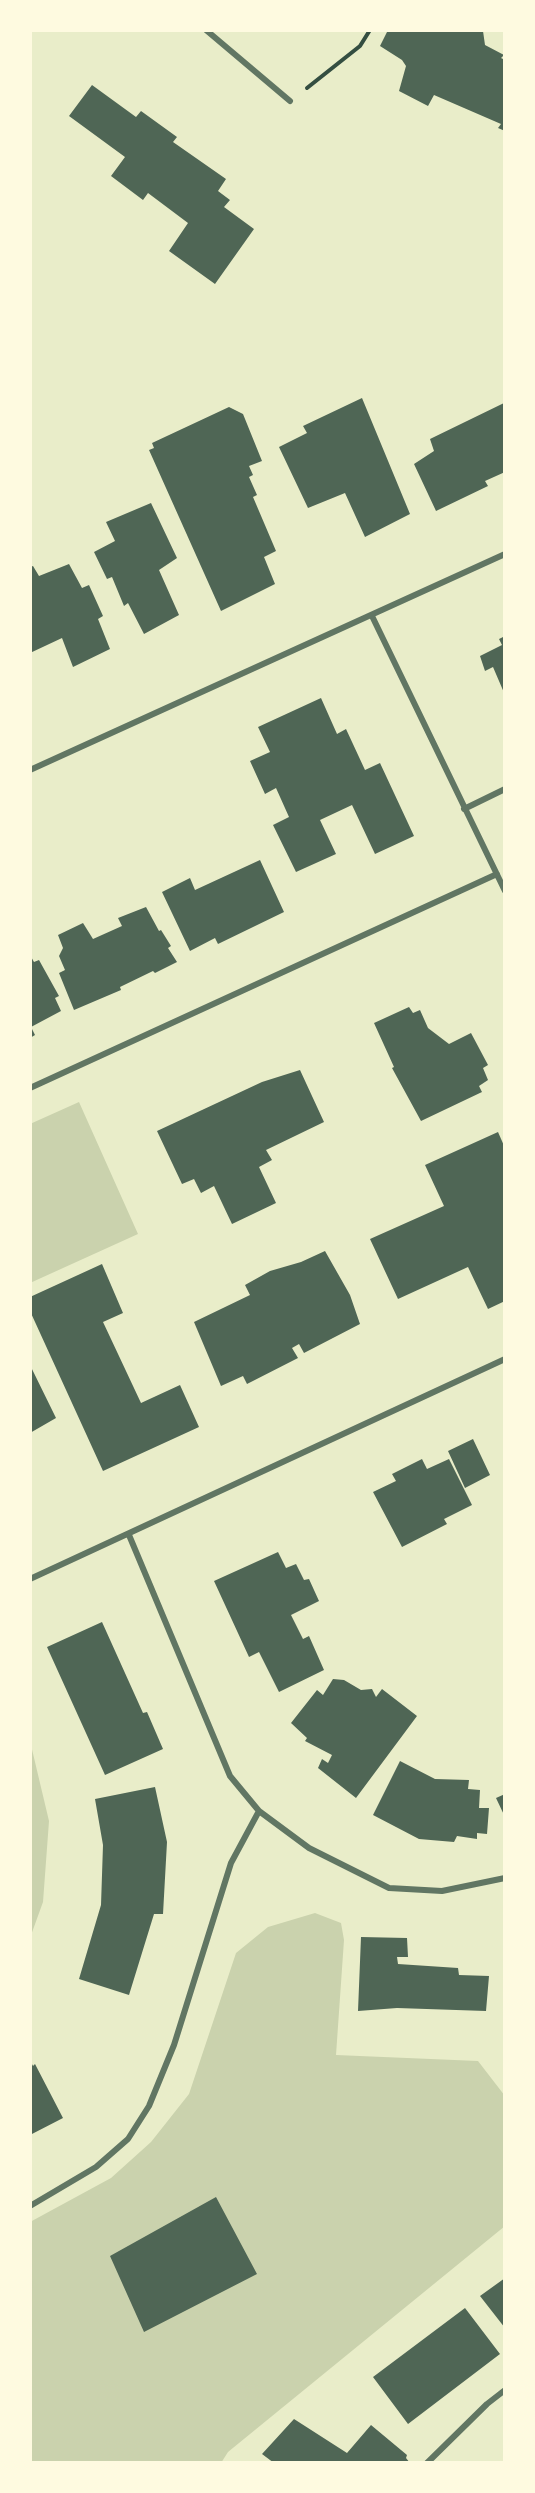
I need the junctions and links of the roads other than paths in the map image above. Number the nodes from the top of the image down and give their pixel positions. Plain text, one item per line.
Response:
1 (206, 30) edge
2 (290, 101) road end
3 (505, 554) edge
4 (372, 615) junction
5 (30, 770) edge
6 (505, 789) edge
7 (464, 809) junction
8 (497, 874) junction
9 (505, 891) edge
10 (30, 1088) edge
11 (505, 1359) edge
12 (129, 1535) junction
13 (30, 1579) edge
14 (259, 1811) junction
15 (505, 1878) edge
16 (30, 2206) edge
17 (505, 2390) edge
18 (427, 2463) edge

1 - 2 street
3 - 4 street
4 - 5 street
4 - 7 street
6 - 7 street
7 - 8 street
8 - 9 street
8 - 10 street
11 - 12 street
12 - 13 street
12 - 14 street
14 - 15 street
14 - 16 street
17 - 18 street

